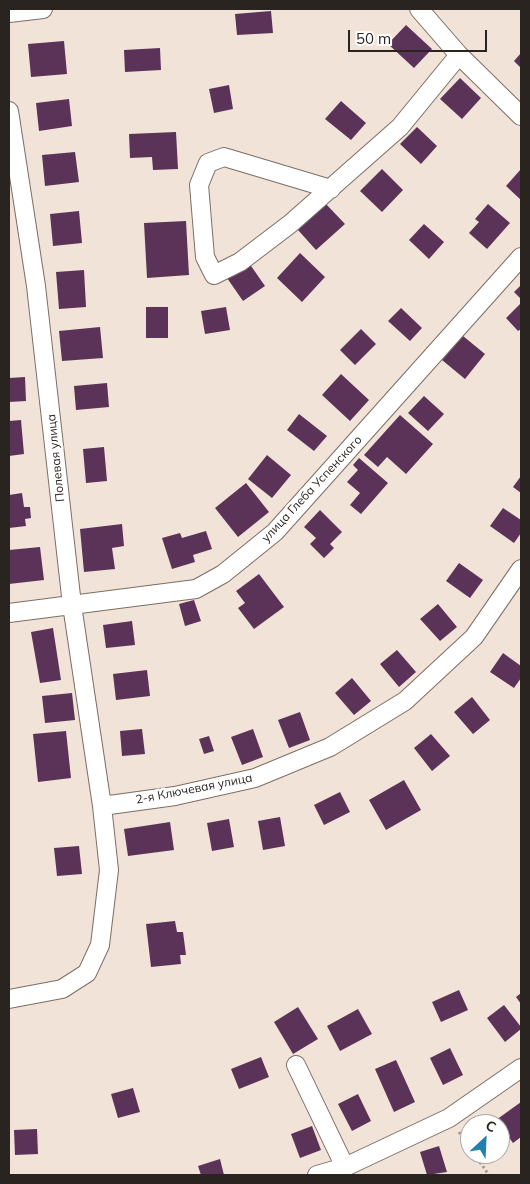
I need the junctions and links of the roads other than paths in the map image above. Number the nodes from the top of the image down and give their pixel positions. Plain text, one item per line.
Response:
1 (43, 9) edge
2 (419, 9) edge
3 (9, 13) edge
4 (459, 55) junction
5 (9, 111) edge
6 (521, 116) edge
7 (331, 189) junction
8 (521, 257) edge
9 (521, 569) edge
10 (72, 605) junction
11 (9, 613) edge
12 (102, 806) junction
13 (9, 999) edge
14 (296, 1065) dead end
15 (521, 1068) edge
16 (345, 1167) junction
17 (317, 1175) edge

1 - 3 street
2 - 4 street
4 - 6 street
4 - 7 street
5 - 10 street, Полевая улица
7 - 7 street
8 - 10 street, улица Глеба Успенского
9 - 12 street, 2-я Ключевая улица
10 - 11 street, улица Глеба Успенского
10 - 12 street, Полевая улица
12 - 13 street
14 - 16 street
15 - 16 street
16 - 17 street

